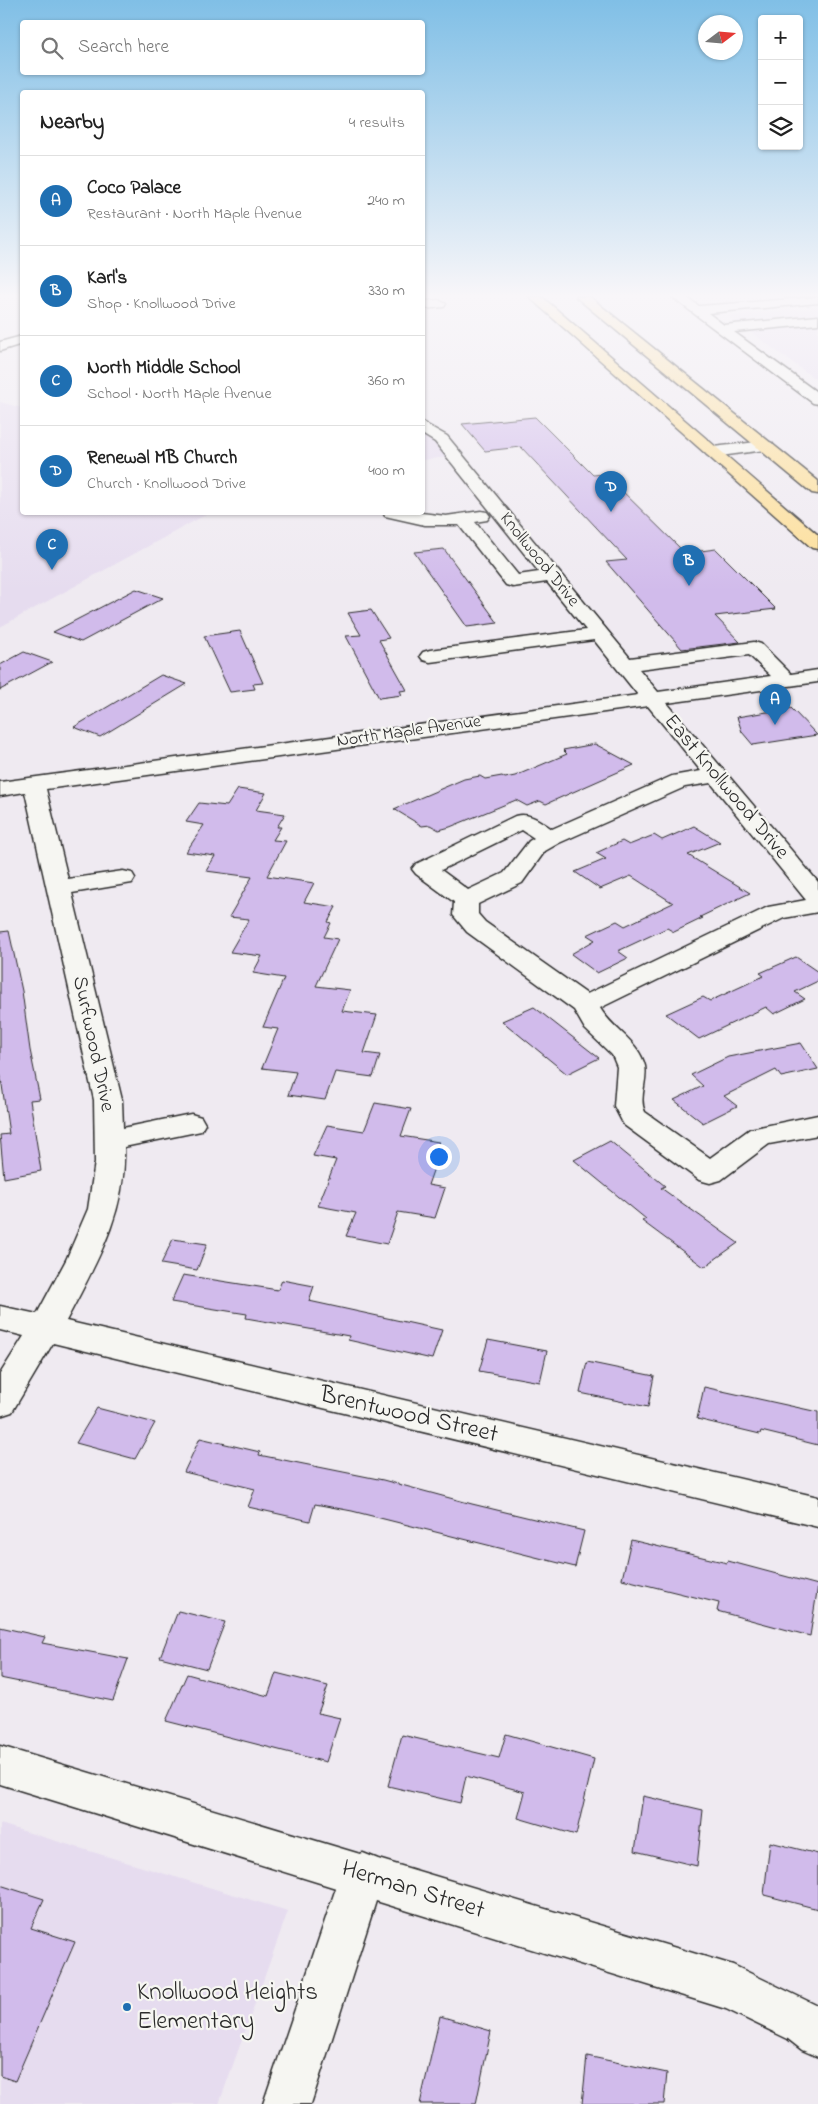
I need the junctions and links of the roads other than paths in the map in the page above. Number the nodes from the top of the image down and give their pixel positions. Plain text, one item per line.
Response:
1 (647, 395) edge
2 (704, 395) edge
3 (425, 429) edge
4 (766, 446) junction
5 (713, 452) junction
6 (818, 489) edge
7 (499, 511) junction
8 (402, 515) edge
9 (464, 520) junction
10 (818, 544) edge
11 (552, 576) junction
12 (599, 634) junction
13 (430, 656) dead end
14 (624, 665) junction
15 (818, 676) edge
16 (786, 680) junction
17 (653, 698) junction
18 (718, 775) junction
19 (34, 784) junction
20 (0, 789) edge
21 (550, 838) junction
22 (123, 878) dead end
23 (58, 888) junction
24 (818, 898) edge
25 (466, 900) junction
26 (818, 905) edge
27 (585, 1005) junction
28 (191, 1124) dead end
29 (818, 1125) edge
30 (110, 1140) junction
31 (0, 1318) edge
32 (45, 1329) junction
33 (0, 1403) edge
34 (818, 1512) edge
35 (0, 1765) edge
36 (363, 1874) junction
37 (818, 2034) edge
38 (287, 2104) edge

1 - 5 highway
2 - 4 highway
3 - 7 street, Knollwood Drive
4 - 5 street
4 - 6 highway
5 - 10 highway
7 - 9 street
7 - 11 street, Knollwood Drive
8 - 9 street
9 - 11 street
11 - 12 street, Knollwood Drive
12 - 13 street
12 - 14 street, Knollwood Drive
14 - 16 street
14 - 17 street, Knollwood Drive
15 - 16 street, North Maple Avenue
16 - 17 street, North Maple Avenue
17 - 18 street, East Knollwood Drive
17 - 19 street, North Maple Avenue
18 - 21 street
18 - 24 street, East Knollwood Drive
19 - 20 street, North Maple Avenue
19 - 23 street, Surfwood Drive
21 - 25 street
21 - 25 street
22 - 23 street
23 - 30 street, Surfwood Drive
25 - 27 street
26 - 27 street
27 - 29 street
28 - 30 street
30 - 32 street, Surfwood Drive
31 - 32 street, Brentwood Street
32 - 33 street, Surfwood Drive
32 - 34 street, Brentwood Street
35 - 36 street, Herman Street
36 - 37 street, Herman Street
36 - 38 street

